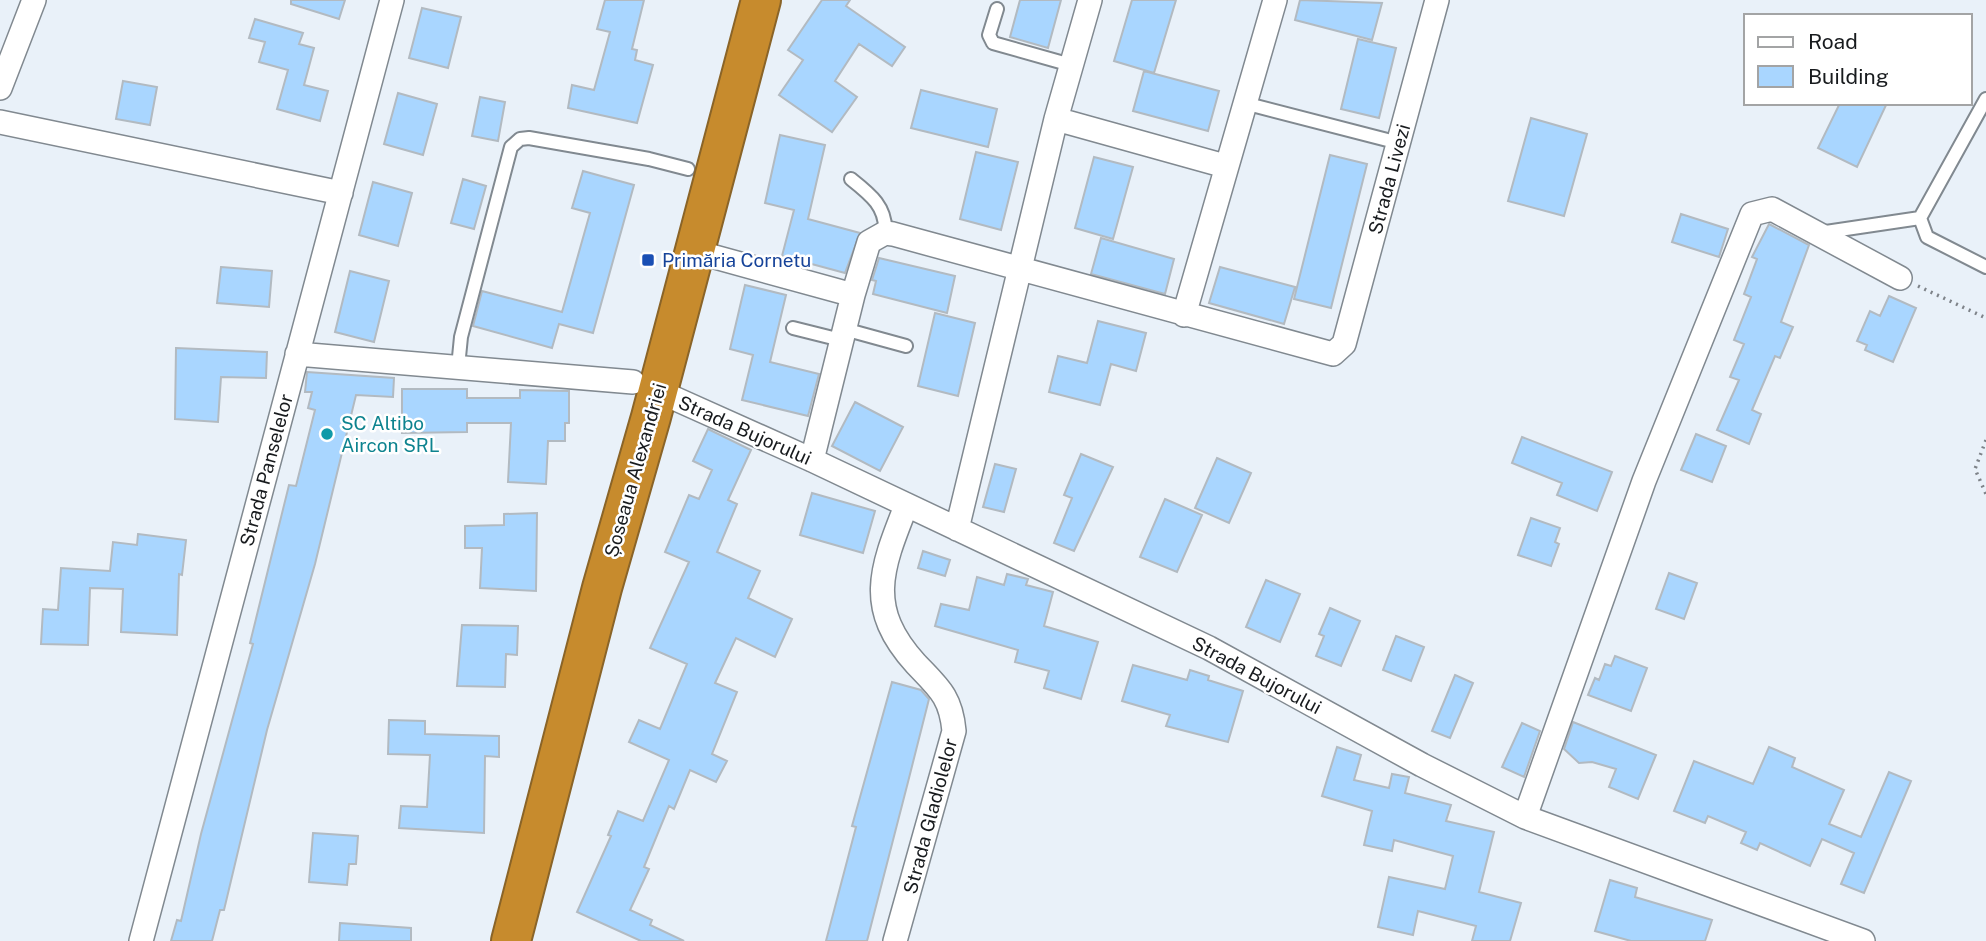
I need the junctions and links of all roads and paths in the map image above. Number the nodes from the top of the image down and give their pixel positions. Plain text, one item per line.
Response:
1 (34, 0) edge
2 (392, 0) edge
3 (735, 0) edge
4 (761, 0) edge
5 (1090, 0) edge
6 (1437, 0) edge
7 (1268, 2) edge
8 (997, 9) dead end
9 (1071, 65) junction
10 (0, 88) edge
11 (1986, 99) edge
12 (1244, 103) junction
13 (1056, 119) junction
14 (0, 122) edge
15 (1399, 143) junction
16 (1225, 166) junction
17 (688, 169) junction
18 (851, 179) dead end
19 (341, 193) junction
20 (1920, 218) junction
21 (885, 233) junction
22 (1817, 233) junction
23 (693, 251) junction
24 (1021, 267) junction
25 (1986, 267) edge
26 (1900, 278) joint
27 (853, 295) junction
28 (1184, 315) junction
29 (1986, 318) edge
30 (793, 328) dead end
31 (842, 335) junction
32 (906, 346) dead end
33 (297, 354) junction
34 (458, 367) junction
35 (645, 387) junction
36 (1986, 440) edge
37 (812, 460) junction
38 (1986, 495) edge
39 (906, 506) junction
40 (957, 529) junction
41 (1525, 817) junction
42 (141, 941) edge
43 (489, 941) edge
44 (511, 941) edge
45 (895, 941) edge
46 (1863, 941) edge

1 - 10 street
2 - 19 street, Strada Panselelor
3 - 17 highway, Șoseaua Alexandriei
4 - 23 highway, Șoseaua Alexandriei
5 - 9 street
6 - 15 street, Strada Livezi
7 - 12 street
8 - 9 lane
9 - 13 street
11 - 20 lane
12 - 15 lane
12 - 16 street
13 - 16 street
13 - 24 street
14 - 19 street
15 - 28 street, Strada Livezi
16 - 28 street
17 - 34 lane
17 - 35 highway, Șoseaua Alexandriei
18 - 21 lane
19 - 33 street, Strada Panselelor
20 - 22 lane
20 - 25 lane
21 - 24 street
21 - 27 street
22 - 26 street
22 - 41 street
23 - 27 street
23 - 35 highway, Șoseaua Alexandriei
24 - 28 street
24 - 40 street
26 - 29 path
27 - 31 street
30 - 31 lane
31 - 32 lane
31 - 37 street
33 - 34 street, Strada Bujorului
33 - 42 street, Strada Panselelor
34 - 35 street, Strada Bujorului
35 - 37 street, Strada Bujorului
35 - 43 highway, Șoseaua Alexandriei
35 - 44 highway, Șoseaua Alexandriei
36 - 38 path
37 - 39 street, Strada Bujorului
39 - 40 street, Strada Bujorului
39 - 45 street, Strada Gladiolelor
40 - 41 street, Strada Bujorului
41 - 46 street, Strada Bujorului

